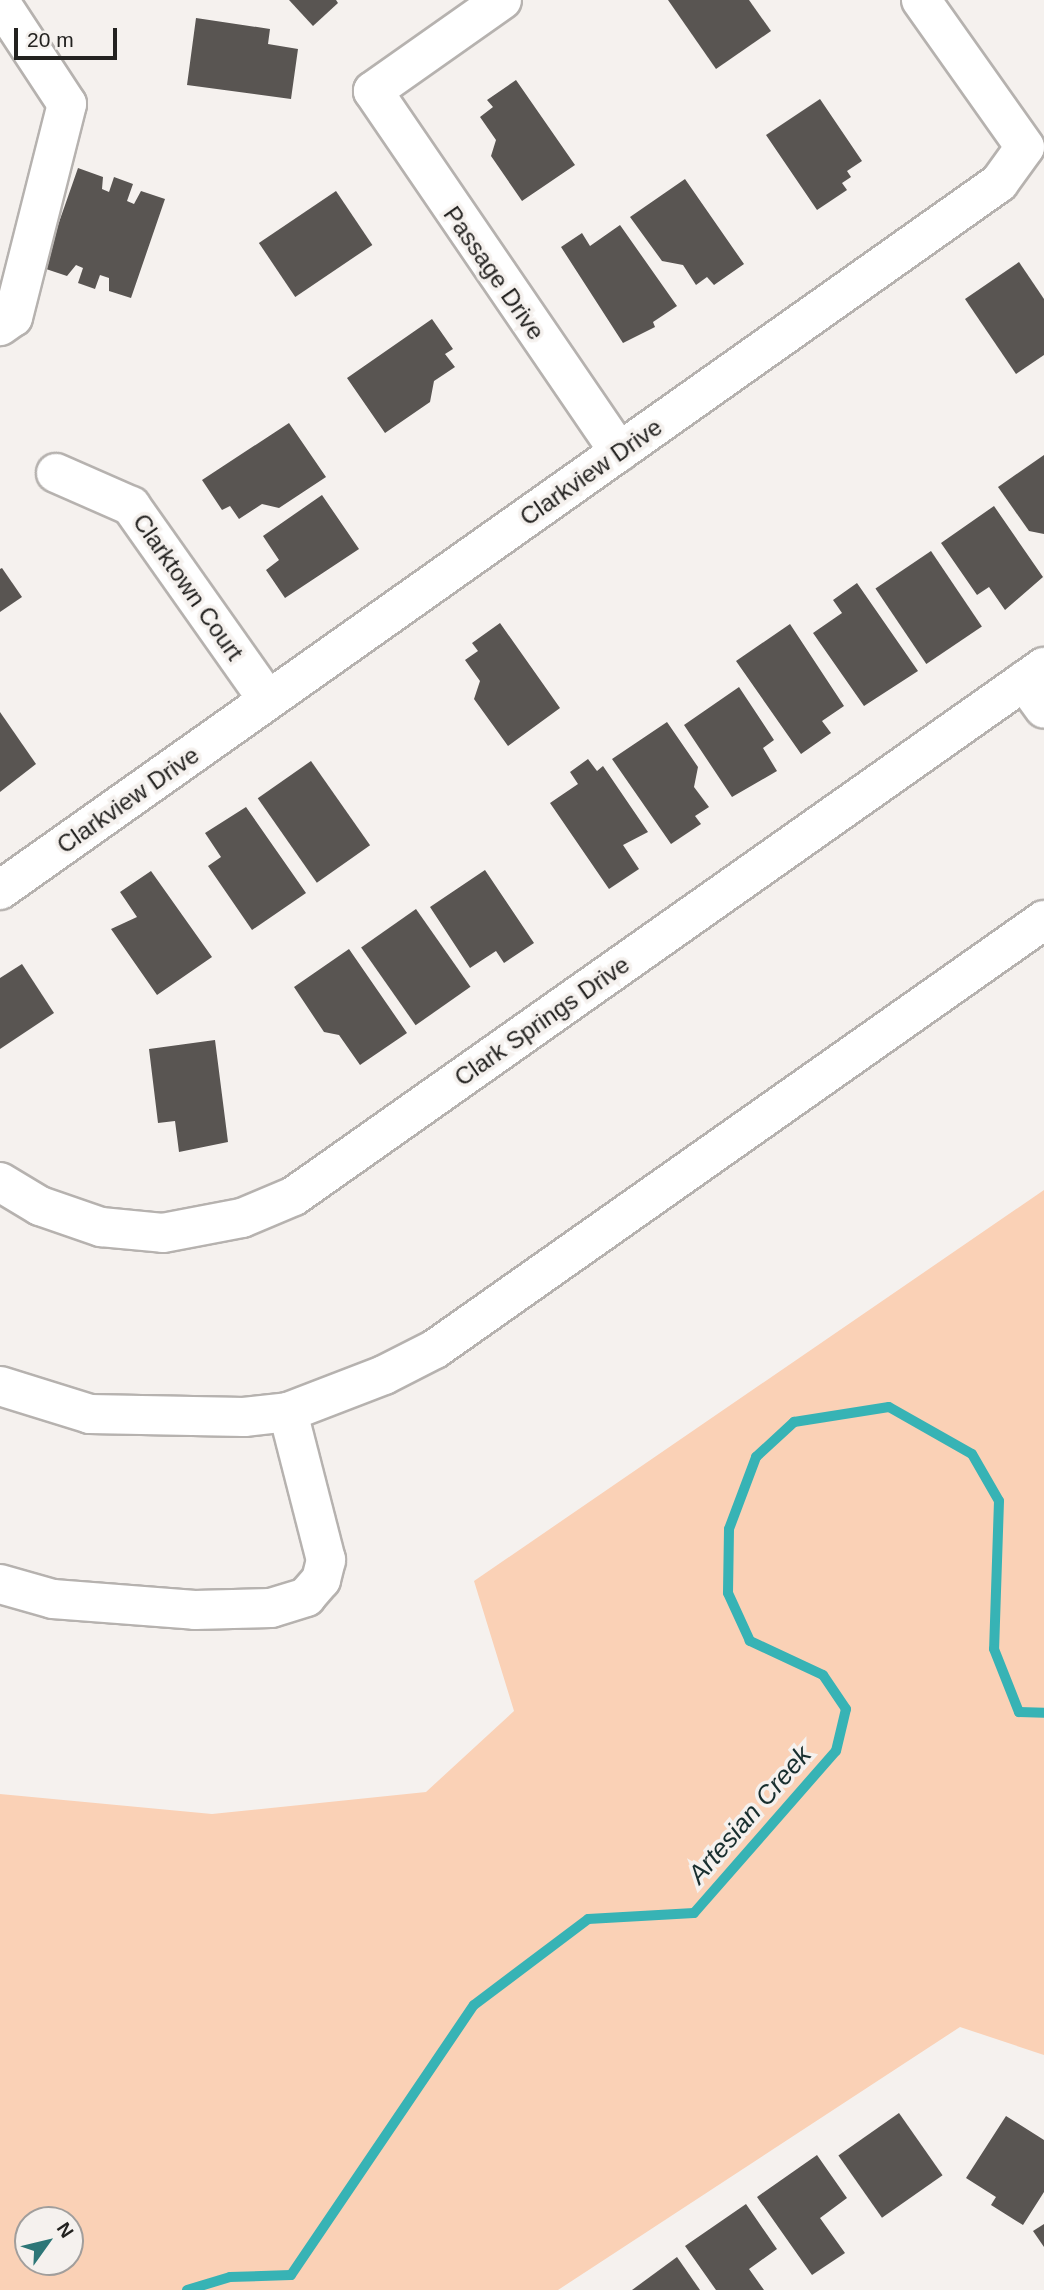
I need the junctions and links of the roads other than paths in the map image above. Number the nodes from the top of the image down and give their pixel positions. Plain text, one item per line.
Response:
1 (502, 0) edge
2 (921, 0) edge
3 (0, 2) edge
4 (0, 326) edge
5 (619, 452) junction
6 (56, 473) dead end
7 (1037, 685) edge
8 (268, 701) junction
9 (0, 890) edge
10 (1044, 920) edge
11 (0, 1182) edge
12 (0, 1386) edge
13 (288, 1412) junction
14 (0, 1584) edge

1 - 5 street, Passage Drive
2 - 5 street, Clarkview Drive
3 - 4 street
5 - 8 street, Clarkview Drive
6 - 8 street, Clarktown Court
7 - 11 street, Clark Springs Drive
8 - 9 street, Clarkview Drive
10 - 13 street
12 - 13 street
13 - 14 street

